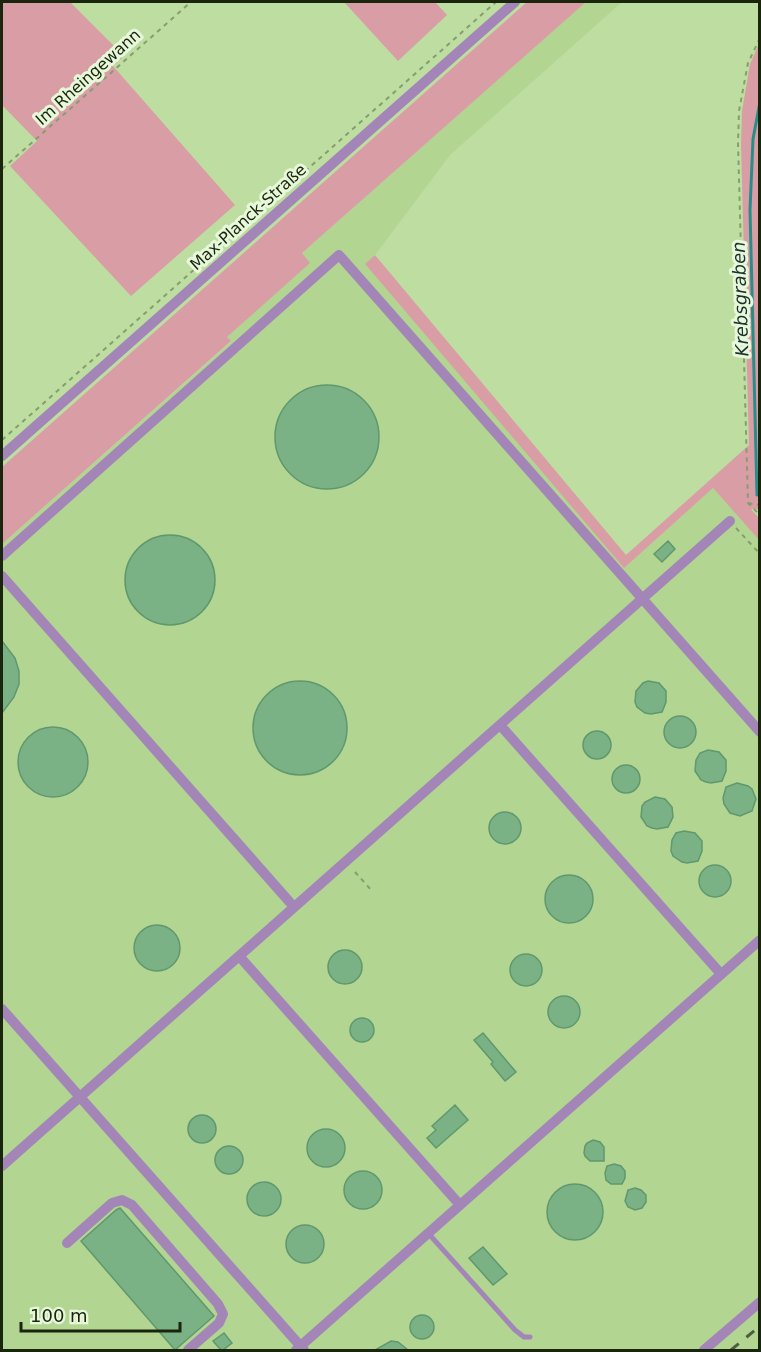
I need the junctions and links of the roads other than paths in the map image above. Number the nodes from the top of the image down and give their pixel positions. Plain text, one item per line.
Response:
1 (515, 2) edge
2 (2, 456) edge
3 (730, 521) road end
4 (2, 556) edge
5 (2, 576) edge
6 (642, 599) junction
7 (500, 725) junction
8 (759, 732) edge
9 (294, 907) junction
10 (759, 940) edge
11 (239, 956) junction
12 (721, 974) junction
13 (2, 1009) edge
14 (80, 1097) junction
15 (2, 1166) edge
16 (460, 1205) junction
17 (428, 1233) junction
18 (67, 1243) dead end
19 (759, 1302) edge
20 (530, 1337) dead end
21 (300, 1349) edge
22 (188, 1350) edge
23 (704, 1350) edge

1 - 2 street, Max-Planck-Straße
3 - 6 street
4 - 6 street
5 - 9 street
6 - 7 street
6 - 8 street
7 - 9 street
7 - 12 street
9 - 11 street
10 - 12 street
11 - 14 street
11 - 16 street
12 - 16 street
13 - 14 street
14 - 15 street
14 - 21 street
16 - 17 street
17 - 20 lane
17 - 21 street
18 - 22 street
19 - 23 street

